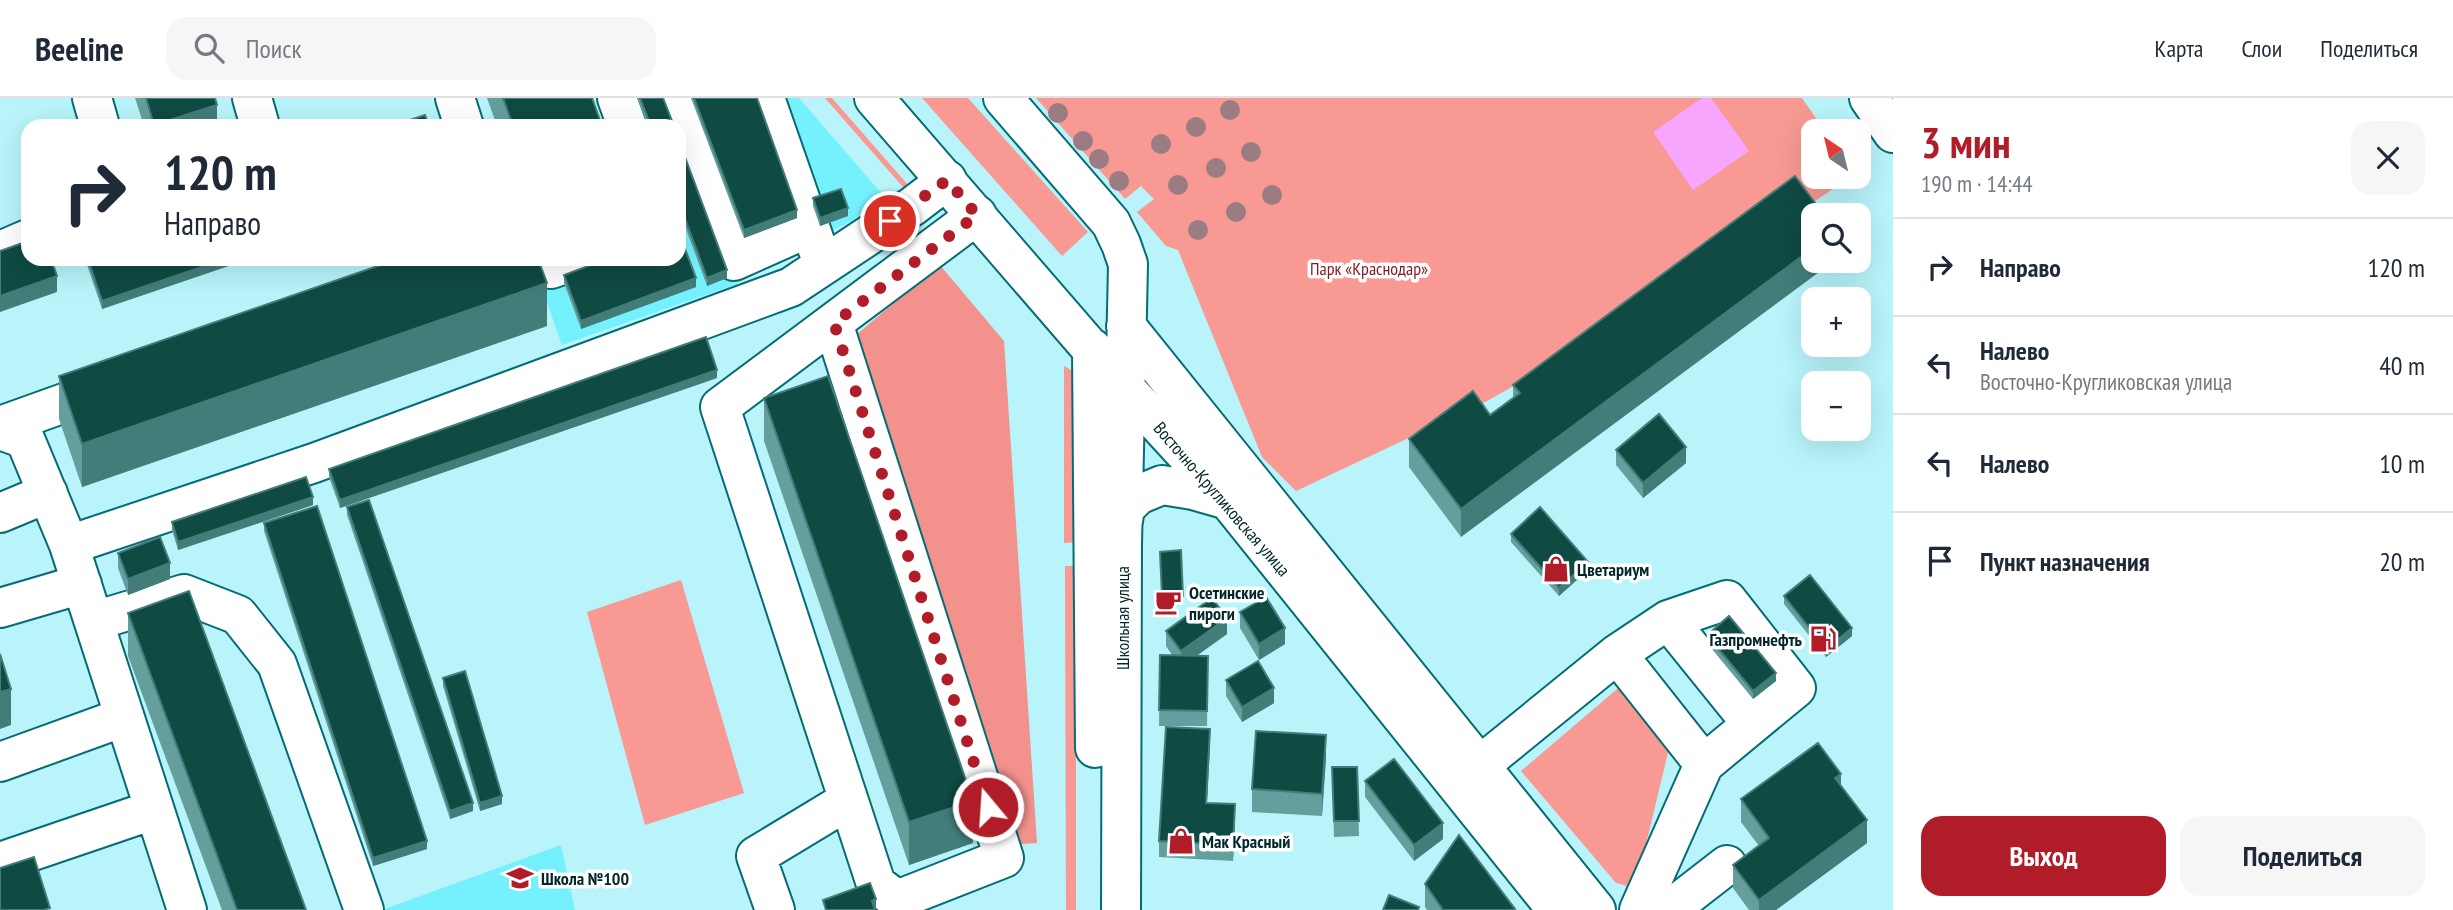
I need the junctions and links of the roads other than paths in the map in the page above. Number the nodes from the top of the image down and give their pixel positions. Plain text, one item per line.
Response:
1 (92, 98) edge
2 (252, 98) edge
3 (455, 98) edge
4 (617, 98) edge
5 (675, 98) edge
6 (765, 98) edge
7 (874, 98) edge
8 (1003, 98) edge
9 (1869, 98) edge
10 (98, 119) edge
11 (258, 119) edge
12 (462, 119) edge
13 (624, 119) edge
14 (683, 119) edge
15 (686, 128) edge
16 (1893, 132) edge
17 (947, 180) junction
18 (977, 215) junction
19 (810, 227) junction
20 (21, 242) edge
21 (0, 250) edge
22 (823, 265) junction
23 (834, 323) junction
24 (1126, 326) junction
25 (1092, 348) junction
26 (145, 375) edge
27 (1125, 388) junction
28 (0, 428) edge
29 (48, 493) junction
30 (1228, 500) junction
31 (0, 513) edge
32 (1122, 527) junction
33 (69, 545) junction
34 (82, 584) junction
35 (0, 608) edge
36 (1668, 620) junction
37 (94, 621) junction
38 (1617, 654) junction
39 (124, 717) junction
40 (1752, 724) junction
41 (0, 762) edge
42 (1704, 764) junction
43 (1468, 775) junction
44 (847, 801) junction
45 (153, 810) junction
46 (0, 862) edge
47 (1727, 865) dead end
48 (187, 910) edge
49 (365, 910) edge
50 (775, 910) edge
51 (1094, 910) edge
52 (1121, 910) edge
53 (1557, 910) edge
54 (1597, 910) edge
55 (1639, 910) edge
56 (1669, 910) edge

1 - 10 main road
2 - 11 main road
3 - 12 main road
4 - 13 main road
5 - 14 main road
6 - 19 main road
7 - 17 main road, Восточно-Кругликовская улица
8 - 24 main road
9 - 16 main road
15 - 19 main road
17 - 18 main road, Восточно-Кругликовская улица
17 - 22 main road
18 - 23 main road
18 - 25 main road, Восточно-Кругликовская улица
19 - 22 main road
20 - 21 main road
22 - 33 main road
23 - 44 main road
23 - 44 main road
24 - 27 main road, Школьная улица
24 - 43 main road, Восточно-Кругликовская улица
25 - 27 main road, Восточно-Кругликовская улица
25 - 51 main road, Школьная улица
26 - 28 main road
27 - 30 main road, Восточно-Кругликовская улица
27 - 32 main road, Школьная улица
28 - 29 main road
29 - 31 main road
29 - 33 main road
30 - 32 main road
30 - 43 main road, Восточно-Кругликовская улица
32 - 52 main road, Школьная улица
33 - 34 main road
34 - 35 main road
34 - 37 main road
36 - 38 main road
36 - 40 main road
36 - 40 main road
37 - 39 main road
37 - 49 main road
38 - 42 main road
38 - 43 main road
39 - 41 main road
39 - 45 main road
40 - 42 main road
42 - 55 main road
43 - 53 main road, Восточно-Кругликовская улица
43 - 54 main road, Восточно-Кругликовская улица
44 - 50 main road
45 - 46 main road
45 - 48 main road
47 - 56 main road

